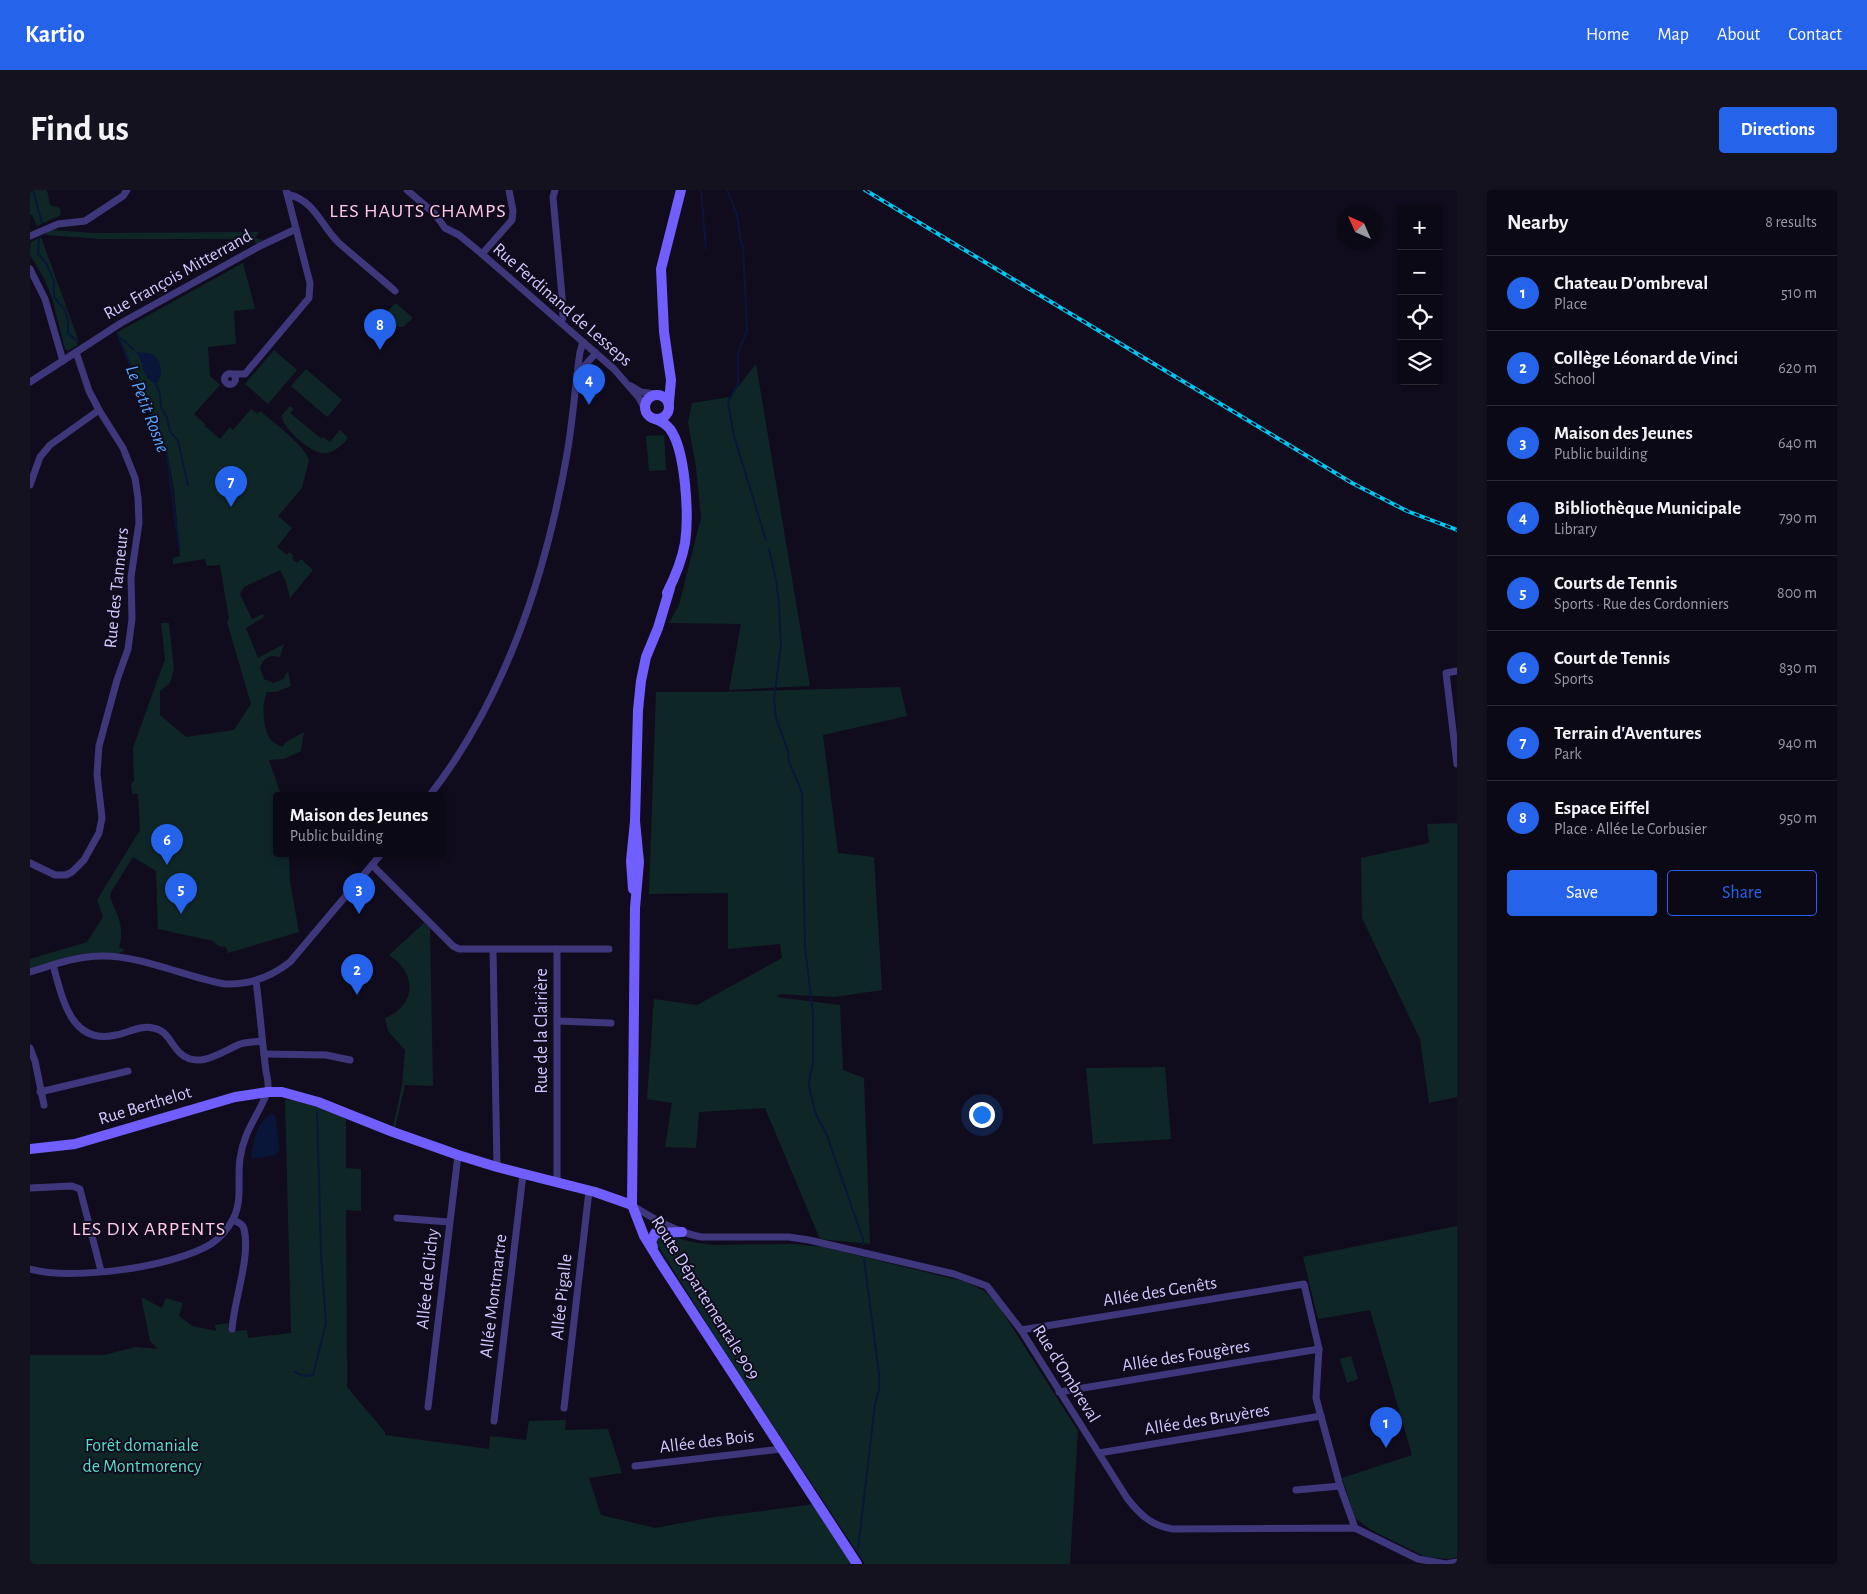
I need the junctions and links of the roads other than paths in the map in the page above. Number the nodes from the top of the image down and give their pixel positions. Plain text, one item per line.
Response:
1 (128, 190) edge
2 (407, 190) edge
3 (508, 190) edge
4 (555, 190) edge
5 (681, 190) edge
6 (286, 192) edge
7 (296, 230) junction
8 (30, 236) edge
9 (482, 254) junction
10 (30, 269) edge
11 (395, 291) dead end
12 (562, 296) junction
13 (553, 316) junction
14 (561, 323) junction
15 (583, 342) junction
16 (76, 352) junction
17 (596, 353) junction
18 (668, 360) junction
19 (63, 361) junction
20 (43, 374) junction
21 (234, 374) dead end
22 (577, 374) junction
23 (624, 379) junction
24 (30, 382) edge
25 (30, 386) edge
26 (655, 394) junction
27 (669, 405) junction
28 (98, 410) junction
29 (646, 411) junction
30 (655, 418) junction
31 (682, 466) junction
32 (30, 485) edge
33 (1457, 671) edge
34 (1457, 764) edge
35 (432, 792) edge
36 (379, 857) edge
37 (30, 863) edge
38 (372, 865) junction
39 (557, 949) junction
40 (610, 949) dead end
41 (493, 950) junction
42 (53, 965) junction
43 (30, 972) edge
44 (256, 981) junction
45 (557, 1021) junction
46 (611, 1023) dead end
47 (262, 1041) junction
48 (30, 1048) edge
49 (264, 1054) junction
50 (350, 1060) dead end
51 (128, 1071) dead end
52 (40, 1092) junction
53 (268, 1092) junction
54 (44, 1105) dead end
55 (30, 1149) edge
56 (458, 1154) junction
57 (497, 1167) junction
58 (523, 1174) junction
59 (557, 1182) junction
60 (30, 1188) edge
61 (589, 1191) junction
62 (239, 1199) junction
63 (632, 1205) junction
64 (397, 1218) dead end
65 (233, 1220) junction
66 (449, 1222) junction
67 (244, 1229) junction
68 (682, 1232) junction
69 (660, 1262) junction
70 (30, 1270) edge
71 (101, 1271) junction
72 (232, 1329) dead end
73 (1021, 1330) junction
74 (1319, 1349) junction
75 (1059, 1392) junction
76 (428, 1407) dead end
77 (564, 1408) dead end
78 (1321, 1416) junction
79 (494, 1421) dead end
80 (782, 1449) junction
81 (1099, 1453) junction
82 (635, 1466) dead end
83 (1340, 1486) junction
84 (1296, 1490) dead end
85 (1355, 1528) junction
86 (1457, 1562) edge
87 (857, 1564) edge

1 - 8 street
2 - 9 street, Rue Ferdinand de Lesseps
3 - 9 street
4 - 12 street
5 - 18 main road
6 - 7 street
6 - 11 street
7 - 16 street, Rue François Mitterrand
7 - 21 street
9 - 13 street, Rue Ferdinand de Lesseps
10 - 19 street
12 - 13 street
12 - 14 street
13 - 14 street, Rue Ferdinand de Lesseps
14 - 15 street, Rue Ferdinand de Lesseps
15 - 17 street, Rue Ferdinand de Lesseps
15 - 22 street
16 - 19 street, Rue François Mitterrand
16 - 28 street, Rue des Tanneurs
17 - 22 street
17 - 23 street, Rue Ferdinand de Lesseps
18 - 26 main road
18 - 27 main road
19 - 20 street, Rue François Mitterrand
20 - 24 street, Rue François Mitterrand
20 - 25 street, Rue François Mitterrand
22 - 35 street
23 - 26 street
23 - 29 street, Rue Ferdinand de Lesseps
26 - 27 main road
26 - 29 main road
27 - 30 main road
27 - 31 main road
28 - 32 street
28 - 37 street, Rue des Tanneurs
29 - 30 main road
30 - 31 main road
31 - 63 main road, Route Départementale 909
33 - 34 street
36 - 38 street
38 - 41 street, Rue de la Clairière
38 - 44 street
39 - 40 street
39 - 41 street, Rue de la Clairière
39 - 45 street, Rue de la Clairière
41 - 57 street
42 - 43 street
42 - 44 street
42 - 47 street
44 - 47 street
45 - 46 street
45 - 59 street, Rue de la Clairière
47 - 49 street
48 - 52 street
49 - 50 street
49 - 53 street
51 - 52 street
52 - 54 street
53 - 55 main road, Rue Berthelot
53 - 56 main road, Rue Berthelot
53 - 62 street
56 - 57 main road, Rue Berthelot
56 - 66 street, Allée de Clichy
57 - 58 main road, Rue Berthelot
58 - 59 main road, Rue Berthelot
58 - 79 street, Allée Montmartre
59 - 61 main road, Rue Berthelot
60 - 71 street
61 - 63 main road, Rue Berthelot
61 - 77 street, Allée Pigalle
62 - 65 street
62 - 67 street
63 - 68 street, Rue d'Ombreval
63 - 69 main road, Route Départementale 909
64 - 66 street
65 - 67 street
65 - 71 street
66 - 76 street, Allée de Clichy
67 - 72 street
68 - 69 main road
68 - 73 street, Rue d'Ombreval
69 - 80 main road, Route Départementale 909
70 - 71 street
73 - 74 street, Allée des Genêts
73 - 75 street, Rue d'Ombreval
74 - 75 street, Allée des Fougères
74 - 78 street
75 - 81 street, Rue d'Ombreval
78 - 81 street, Allée des Bruyères
78 - 83 street
80 - 82 street, Allée des Bois
80 - 87 main road, Route Départementale 909
81 - 85 street, Rue d'Ombreval
83 - 84 street
83 - 85 street
85 - 86 street, Rue d'Ombreval

